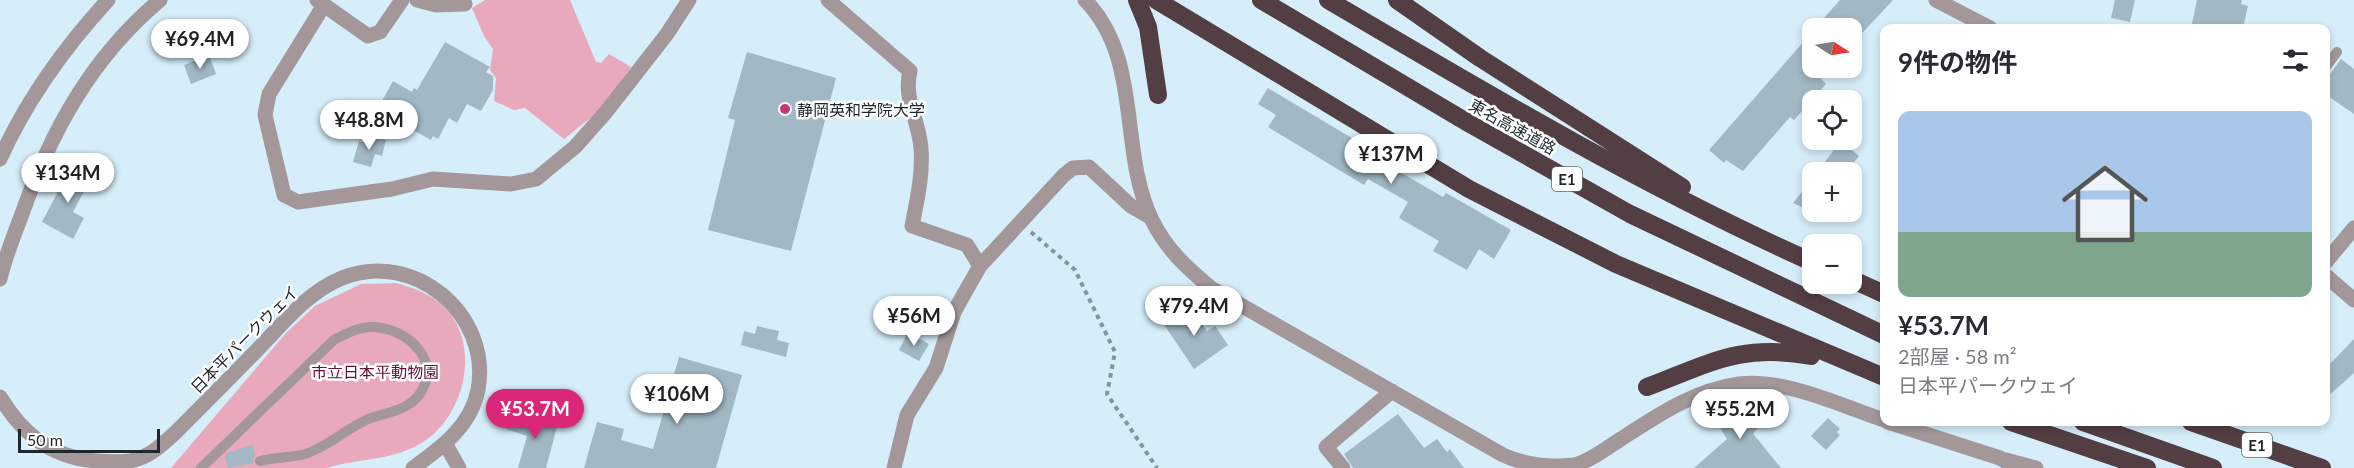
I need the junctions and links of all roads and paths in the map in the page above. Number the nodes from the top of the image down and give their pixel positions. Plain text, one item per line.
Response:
1 (108, 0) edge
2 (160, 0) edge
3 (402, 0) edge
4 (417, 0) edge
5 (689, 0) edge
6 (828, 0) edge
7 (1085, 0) edge
8 (1137, 0) edge
9 (1156, 0) edge
10 (1261, 0) edge
11 (1328, 0) edge
12 (1398, 0) edge
13 (1936, 0) edge
14 (321, 3) edge
15 (465, 3) dead end
16 (1982, 24) edge
17 (2337, 52) dead end
18 (2330, 61) edge
19 (1158, 95) dead end
20 (0, 159) edge
21 (1150, 217) junction
22 (1022, 224) junction
23 (2354, 228) edge
24 (2330, 256) edge
25 (1802, 257) edge
26 (1802, 258) edge
27 (980, 266) junction
28 (0, 279) edge
29 (2330, 279) edge
30 (1862, 284) edge
31 (1880, 292) edge
32 (2354, 300) edge
33 (1880, 333) edge
34 (1880, 377) edge
35 (1880, 378) edge
36 (1647, 387) dead end
37 (1392, 391) junction
38 (0, 397) edge
39 (1880, 419) edge
40 (1901, 426) edge
41 (2023, 426) edge
42 (2095, 426) edge
43 (2202, 426) edge
44 (446, 445) junction
45 (2000, 458) junction
46 (260, 461) dead end
47 (201, 468) edge
48 (413, 468) edge
49 (459, 468) edge
50 (894, 468) edge
51 (1157, 468) edge
52 (1343, 468) edge
53 (2016, 468) edge
54 (2036, 468) edge
55 (2147, 468) edge
56 (2213, 468) edge
57 (2322, 468) edge

1 - 20 street
2 - 28 street
3 - 14 street
4 - 15 street
5 - 14 street
6 - 27 street
7 - 21 street
8 - 19 highway
9 - 34 highway
10 - 33 highway, 東名高速道路 / E1
11 - 26 highway, 東名高速道路 / E1
12 - 25 highway
13 - 16 street
17 - 18 lane
21 - 22 street
21 - 37 street
22 - 27 street
22 - 51 path
23 - 24 street
27 - 50 street
29 - 32 street
30 - 31 highway
35 - 36 highway
37 - 39 street
37 - 52 street
38 - 44 street, 日本平パークウェイ
40 - 45 street
41 - 55 highway
42 - 56 highway
43 - 57 highway, E1
44 - 48 street, 日本平パークウェイ
44 - 49 street
45 - 53 street
45 - 54 street
46 - 47 lane

